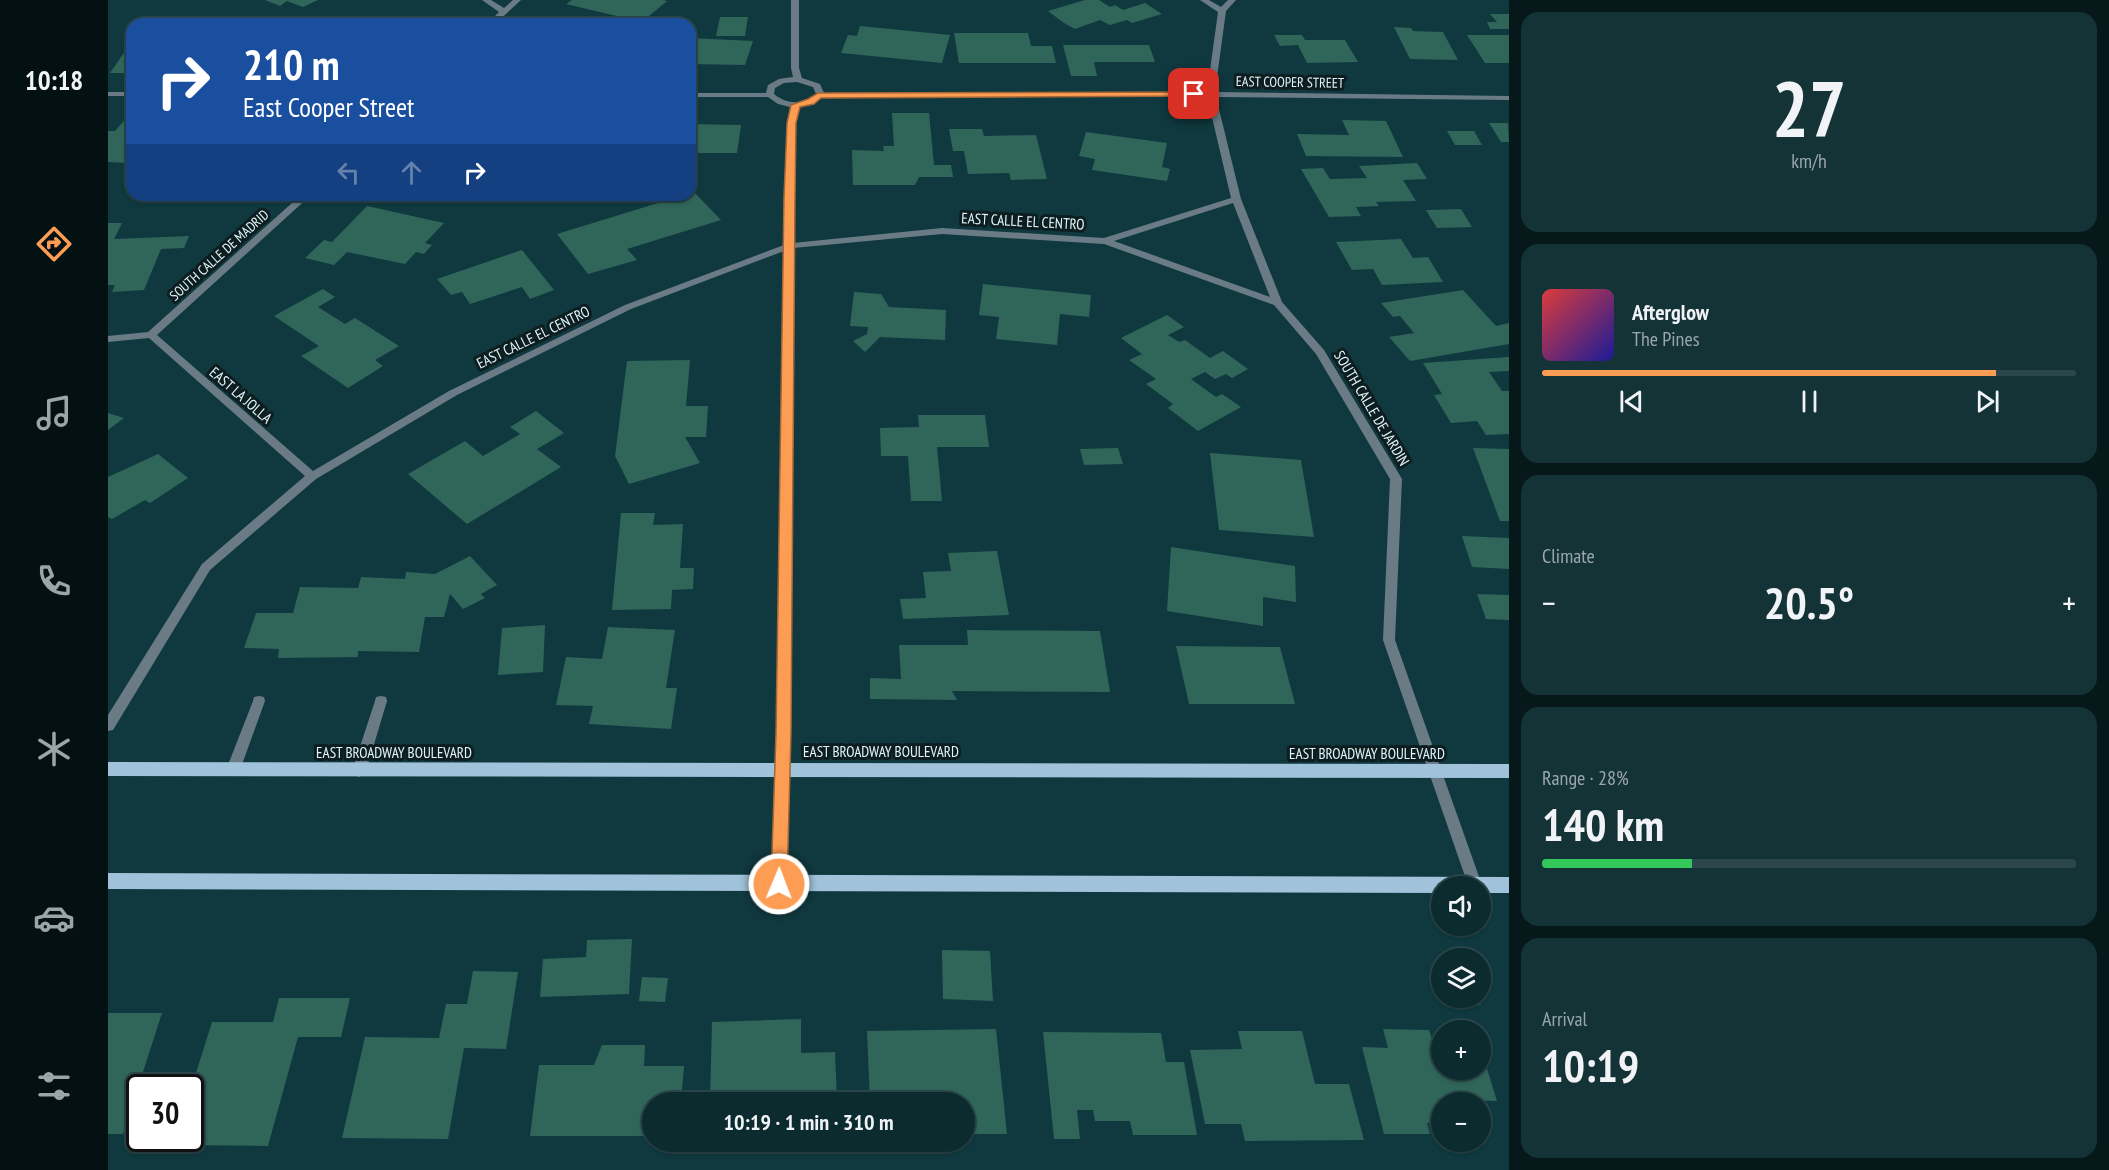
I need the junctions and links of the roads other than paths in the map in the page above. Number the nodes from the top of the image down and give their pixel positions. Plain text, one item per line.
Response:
1 (486, 0) edge
2 (517, 0) edge
3 (795, 0) edge
4 (1204, 0) edge
5 (1232, 0) edge
6 (1222, 10) junction
7 (504, 12) junction
8 (498, 18) edge
9 (798, 79) junction
10 (108, 94) edge
11 (126, 94) edge
12 (1211, 94) junction
13 (696, 95) edge
14 (770, 95) junction
15 (818, 96) junction
16 (1509, 98) edge
17 (795, 105) junction
18 (1236, 199) junction
19 (299, 201) edge
20 (1105, 241) junction
21 (789, 246) junction
22 (1277, 303) junction
23 (151, 335) junction
24 (108, 339) edge
25 (312, 476) junction
26 (260, 701) dead end
27 (381, 701) dead end
28 (108, 726) edge
29 (108, 769) edge
30 (782, 769) junction
31 (233, 770) junction
32 (359, 771) junction
33 (1435, 771) junction
34 (1509, 771) edge
35 (1472, 876) edge
36 (108, 881) edge
37 (779, 884) junction
38 (1431, 885) edge
39 (1491, 885) edge
40 (1509, 885) edge

1 - 7 street
2 - 7 street
3 - 9 street
4 - 6 street
5 - 6 street
6 - 12 street, SOUTH CALLE DE JARDIN
7 - 8 street
9 - 14 street
9 - 15 street
10 - 11 street
12 - 15 street, EAST COOPER STREET
12 - 16 street, EAST COOPER STREET
12 - 18 street, SOUTH CALLE DE JARDIN
13 - 14 street
14 - 17 street
15 - 17 street
17 - 21 street
18 - 20 street, EAST CALLE EL CENTRO
18 - 22 street, SOUTH CALLE DE JARDIN
19 - 23 street, SOUTH CALLE DE MADRID
20 - 21 street, EAST CALLE EL CENTRO
20 - 22 street, EAST CALLE EL CENTRO
21 - 25 street, EAST CALLE EL CENTRO
21 - 30 street
22 - 33 street, SOUTH CALLE DE JARDIN
23 - 24 street
23 - 25 street, EAST LA JOLLA
25 - 28 street, EAST CALLE EL CENTRO
26 - 31 street
27 - 32 street
29 - 31 main road, EAST BROADWAY BOULEVARD
30 - 32 main road, EAST BROADWAY BOULEVARD
30 - 33 main road, EAST BROADWAY BOULEVARD
30 - 37 street
31 - 32 main road, EAST BROADWAY BOULEVARD
33 - 34 main road, EAST BROADWAY BOULEVARD
33 - 35 street, SOUTH CALLE DE JARDIN
36 - 37 main road
37 - 38 main road
39 - 40 main road

